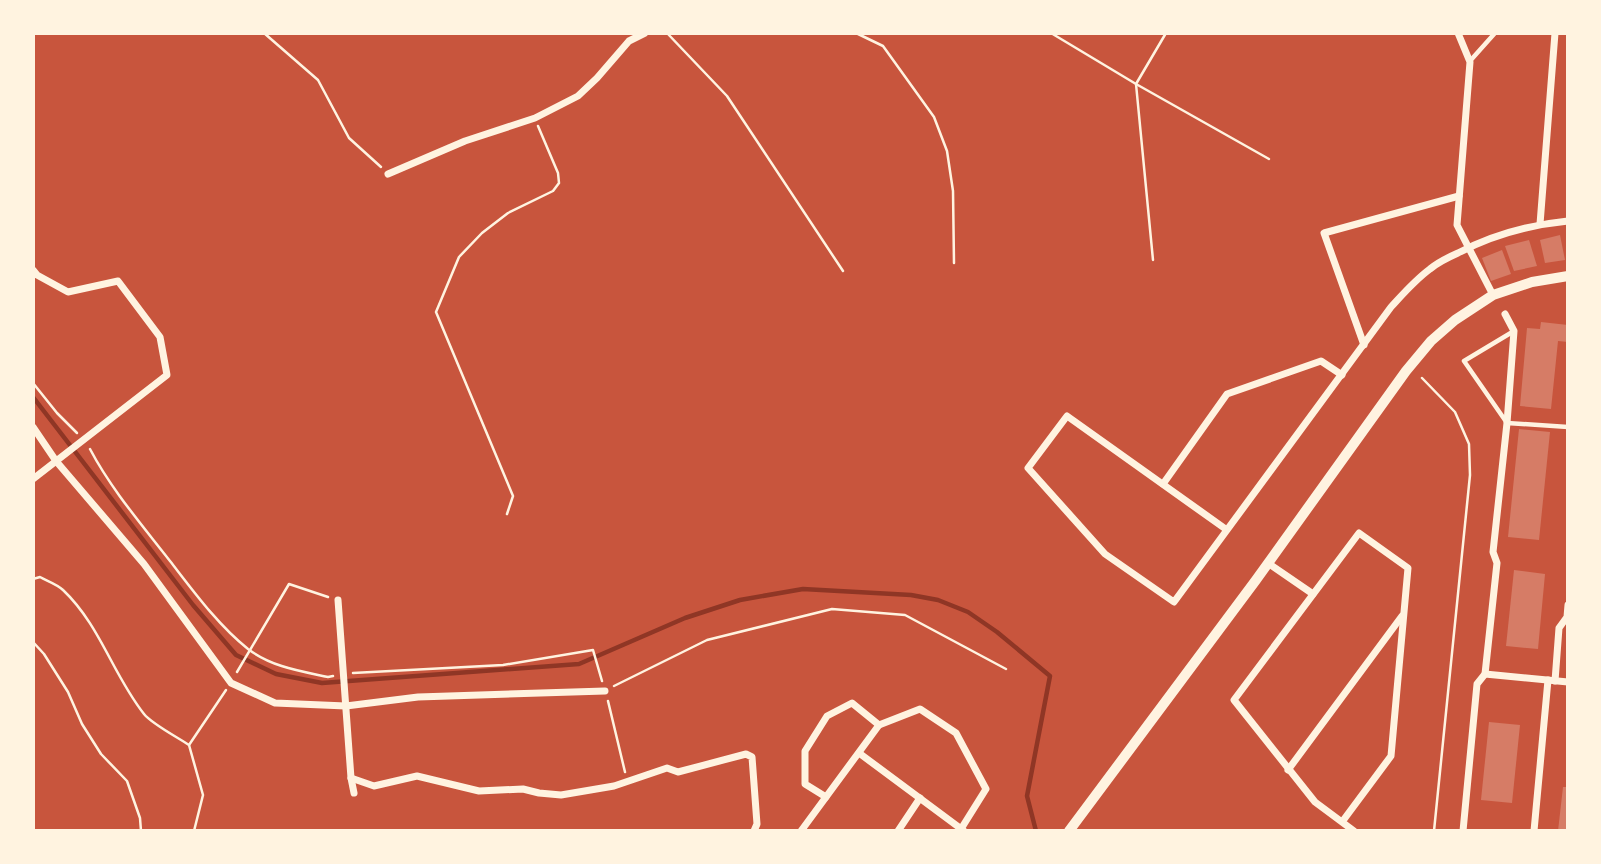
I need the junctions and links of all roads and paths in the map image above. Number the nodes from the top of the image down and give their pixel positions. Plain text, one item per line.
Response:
1 (264, 33) edge
2 (645, 33) edge
3 (667, 33) edge
4 (856, 33) edge
5 (1051, 33) edge
6 (1166, 33) edge
7 (1458, 33) edge
8 (1495, 33) edge
9 (1555, 33) edge
10 (1470, 62) junction
11 (1136, 84) junction
12 (535, 118) junction
13 (1269, 159) dead end
14 (388, 174) joint
15 (1459, 196) junction
16 (1568, 221) edge
17 (1540, 224) junction
18 (1470, 247) junction
19 (1153, 260) dead end
20 (954, 263) dead end
21 (33, 270) edge
22 (843, 271) dead end
23 (1568, 275) edge
24 (1493, 295) junction
25 (1505, 314) dead end
26 (1514, 331) junction
27 (1364, 345) junction
28 (1342, 374) junction
29 (1422, 379) dead end
30 (33, 383) edge
31 (1507, 423) junction
32 (33, 427) edge
33 (1568, 427) edge
34 (85, 440) junction
35 (56, 461) junction
36 (33, 479) edge
37 (1163, 484) junction
38 (507, 514) dead end
39 (1227, 530) junction
40 (1268, 563) junction
41 (33, 579) edge
42 (1313, 594) junction
43 (338, 600) joint
44 (1568, 605) edge
45 (1404, 614) junction
46 (33, 642) edge
47 (249, 649) junction
48 (1006, 668) dead end
49 (343, 673) junction
50 (1485, 674) junction
51 (1551, 680) junction
52 (1568, 682) edge
53 (231, 683) junction
54 (605, 691) junction
55 (346, 706) junction
56 (879, 725) junction
57 (189, 745) junction
58 (859, 752) junction
59 (1288, 771) junction
60 (351, 778) junction
61 (628, 781) junction
62 (354, 793) dead end
63 (826, 797) junction
64 (920, 798) junction
65 (1342, 822) junction
66 (963, 830) edge
67 (141, 831) edge
68 (194, 831) edge
69 (754, 831) edge
70 (801, 831) edge
71 (898, 831) edge
72 (1069, 831) edge
73 (1354, 831) edge
74 (1434, 831) edge
75 (1463, 831) edge
76 (1534, 831) edge

1 - 14 path
2 - 12 street
3 - 22 path
4 - 20 path
5 - 11 path
6 - 11 path
7 - 10 street
8 - 10 lane
9 - 17 street
10 - 15 street
11 - 13 path
11 - 19 path
12 - 14 street
12 - 38 path
15 - 18 street
15 - 27 street
16 - 17 street
17 - 18 street
18 - 24 street
18 - 27 street
21 - 34 street
23 - 24 street
24 - 40 street
25 - 26 street
26 - 31 street
26 - 31 lane
27 - 28 street
28 - 37 street
28 - 39 street
29 - 74 path
30 - 34 path
31 - 33 lane
31 - 50 street
32 - 35 street
34 - 35 street
34 - 47 path
35 - 36 street
35 - 53 street
37 - 39 street
37 - 39 street
40 - 42 street
40 - 72 street
41 - 57 path
42 - 45 street
42 - 59 street
43 - 47 path
43 - 49 street
44 - 51 street
45 - 59 street
45 - 65 street
46 - 67 path
47 - 49 path
47 - 53 path
48 - 54 path
49 - 54 path
49 - 55 street
50 - 51 street
50 - 75 street
51 - 52 street
51 - 76 street
53 - 55 street
53 - 57 path
54 - 55 street
54 - 61 path
55 - 60 street
56 - 58 street
56 - 63 street
56 - 66 street
57 - 68 path
58 - 63 street
58 - 64 street
59 - 65 street
60 - 61 street
60 - 62 street
61 - 69 street
63 - 70 street
64 - 66 street
64 - 71 street
65 - 73 street

